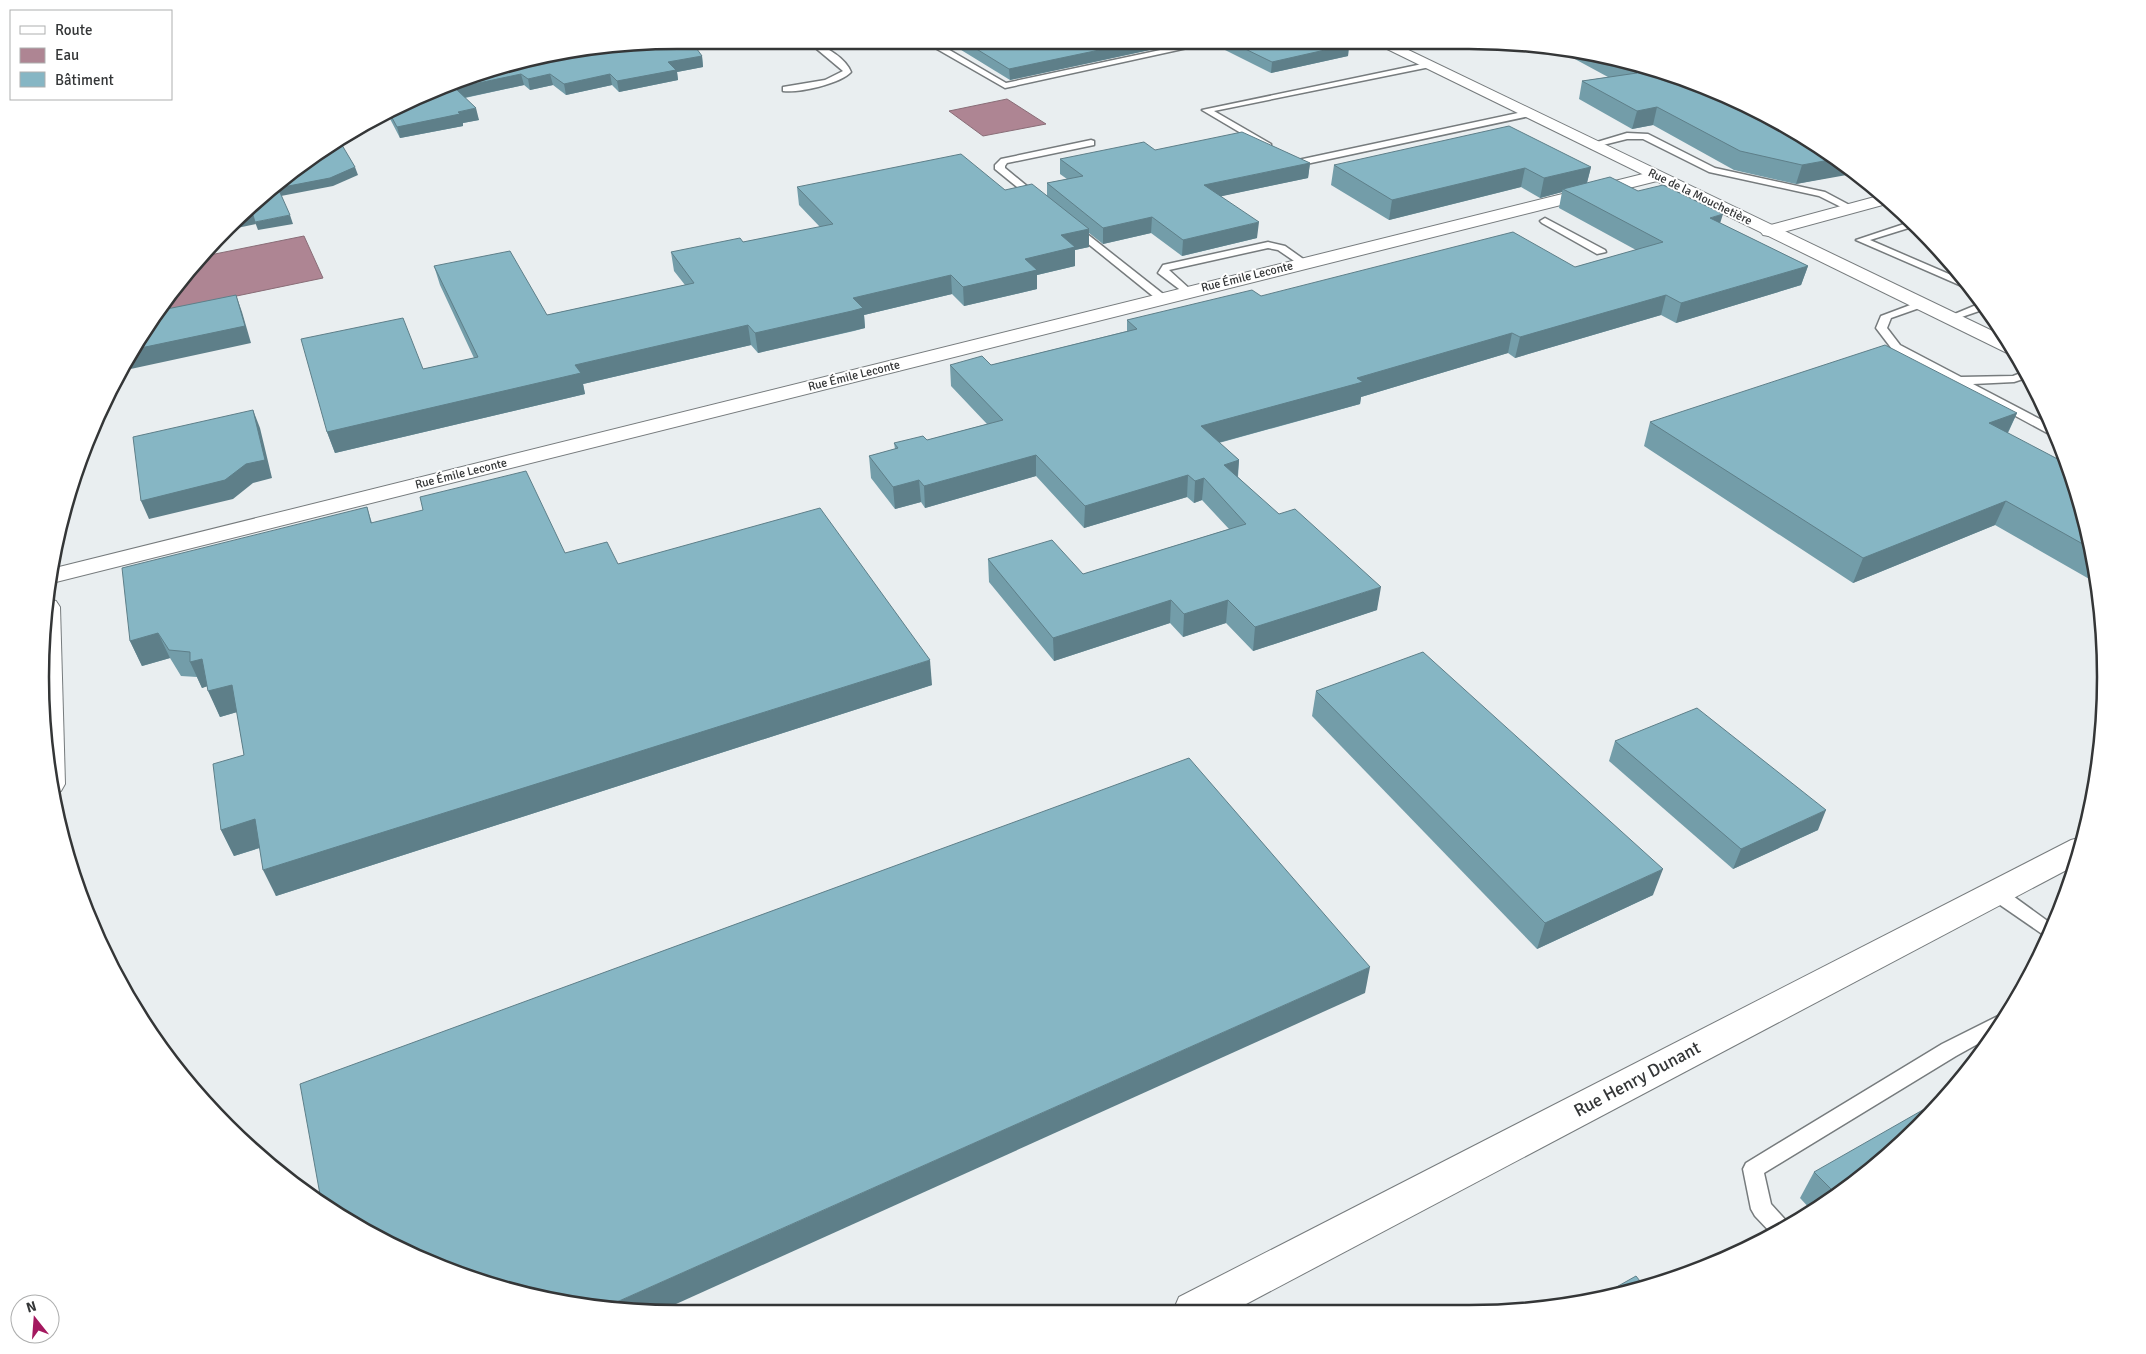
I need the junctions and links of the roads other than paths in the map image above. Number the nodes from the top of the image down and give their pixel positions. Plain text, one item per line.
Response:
1 (820, 49) edge
2 (943, 49) edge
3 (1183, 49) edge
4 (1394, 49) edge
5 (1427, 65) junction
6 (786, 89) dead end
7 (1527, 114) junction
8 (1091, 143) dead end
9 (1591, 145) junction
10 (1655, 176) junction
11 (1878, 201) edge
12 (1047, 206) edge
13 (1852, 209) junction
14 (1062, 218) edge
15 (1545, 221) dead end
16 (1906, 226) edge
17 (1769, 231) junction
18 (1600, 252) dead end
19 (1304, 263) junction
20 (1955, 281) edge
21 (1187, 292) junction
22 (1163, 298) junction
23 (1921, 304) junction
24 (1977, 308) edge
25 (1950, 318) junction
26 (2000, 342) edge
27 (2020, 377) edge
28 (1959, 381) junction
29 (2044, 425) edge
30 (57, 575) edge
31 (2072, 853) edge
32 (1996, 893) junction
33 (2044, 928) edge
34 (1989, 1029) edge
35 (1777, 1224) edge
36 (1205, 1305) edge

1 - 6 lane
2 - 3 lane
4 - 5 street, Rue de la Mouchetière
5 - 7 street, Rue de la Mouchetière
5 - 7 lane
7 - 9 street, Rue de la Mouchetière
8 - 12 lane
9 - 10 street, Rue de la Mouchetière
9 - 13 lane
10 - 17 street, Rue de la Mouchetière
10 - 19 street, Rue Émile Leconte
11 - 13 street
13 - 17 street
14 - 22 lane
15 - 18 lane
16 - 20 lane
17 - 23 street, Rue de la Mouchetière
19 - 21 street, Rue Émile Leconte
19 - 21 lane
21 - 22 street, Rue Émile Leconte
22 - 30 street, Rue Émile Leconte
23 - 25 street, Rue de la Mouchetière
23 - 28 lane
24 - 25 lane
25 - 26 street, Rue de la Mouchetière
27 - 28 lane
28 - 29 lane
31 - 32 street, Rue Henry Dunant
32 - 33 lane
32 - 36 street, Rue Henry Dunant
34 - 35 lane

